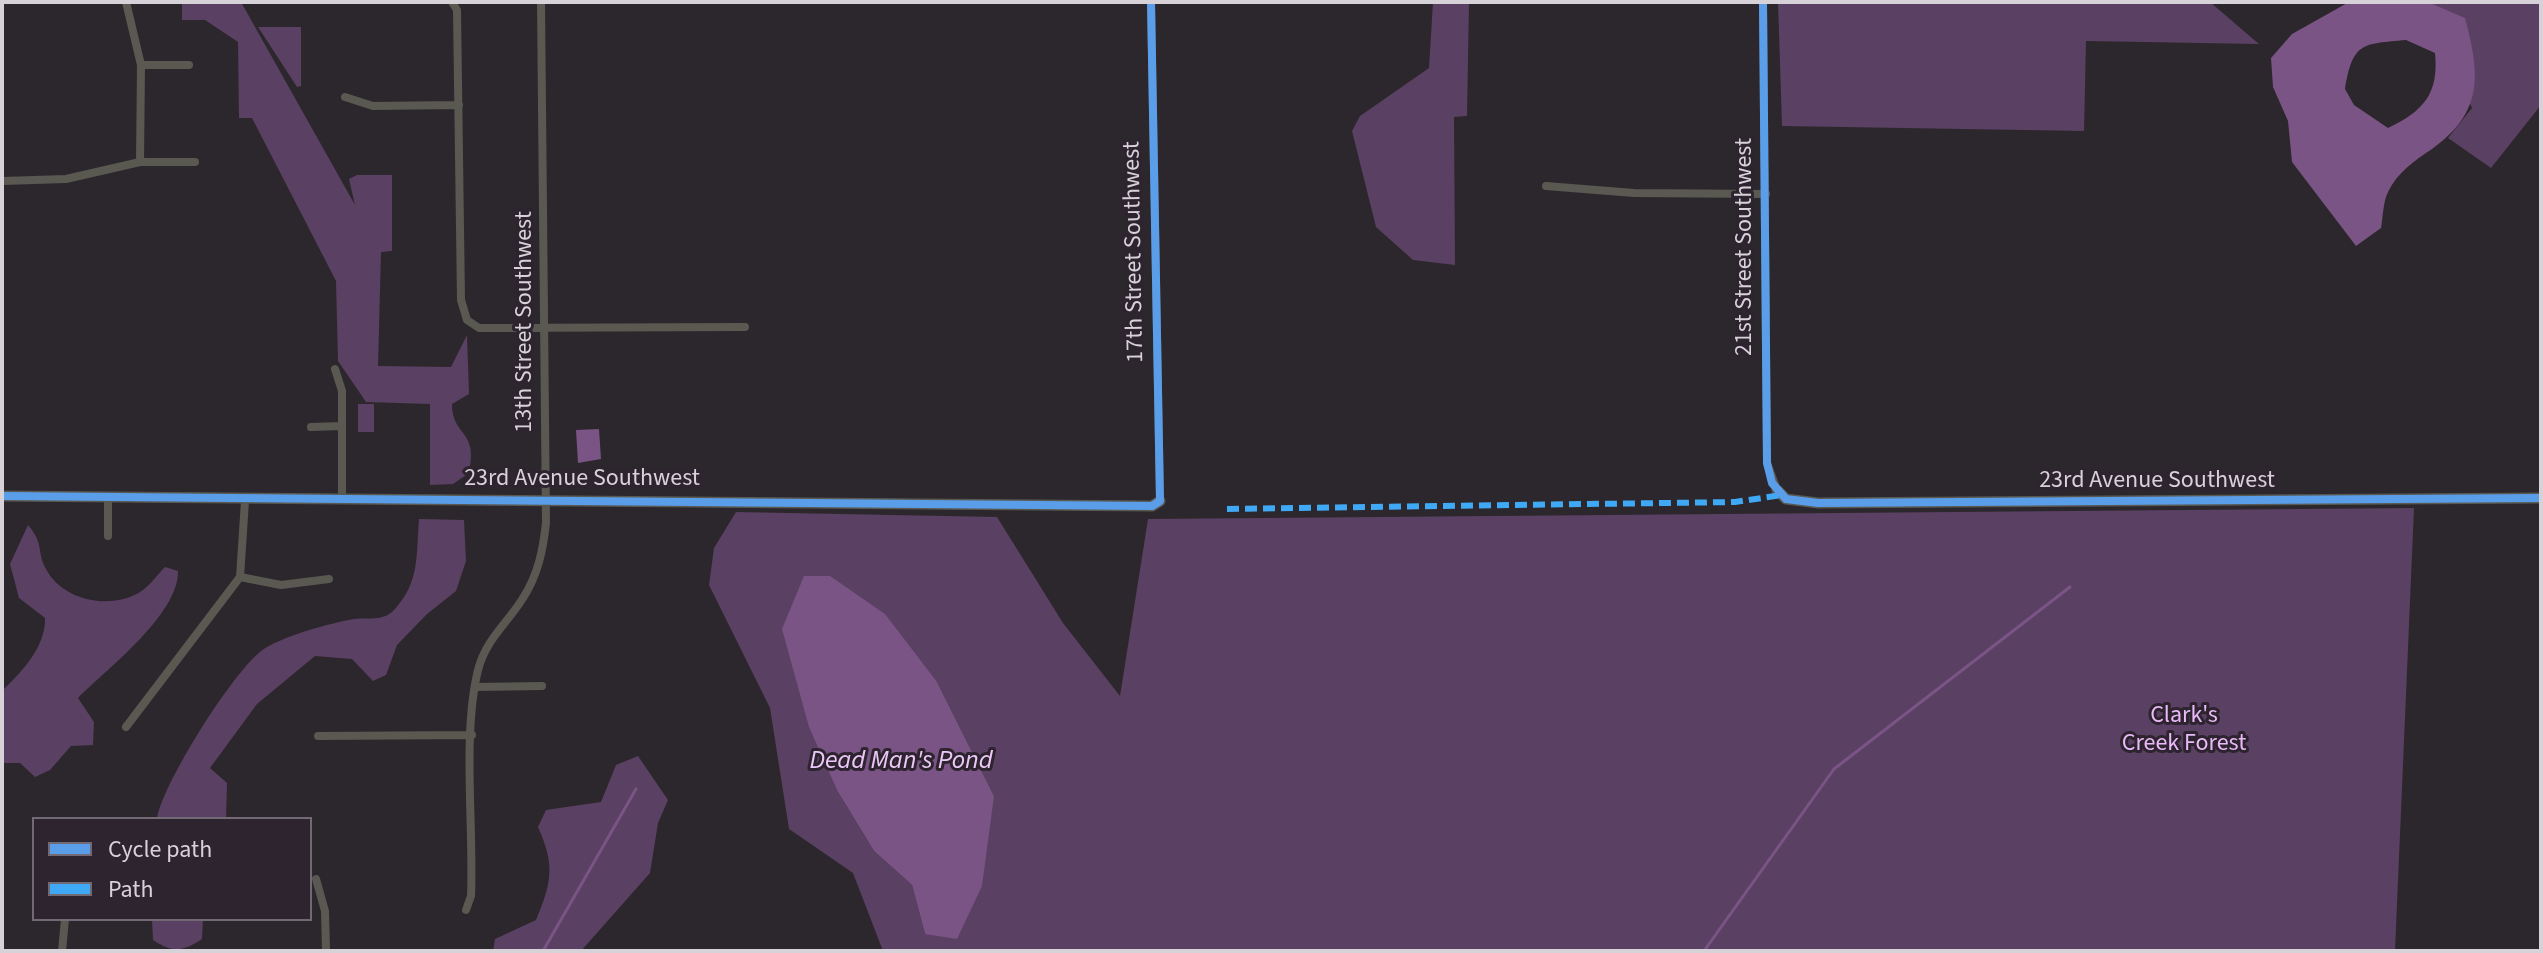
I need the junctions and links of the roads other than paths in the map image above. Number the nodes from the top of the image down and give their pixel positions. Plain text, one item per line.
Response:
1 (126, 2) edge
2 (452, 2) edge
3 (541, 2) edge
4 (1151, 2) edge
5 (1763, 2) edge
6 (141, 65) junction
7 (189, 65) dead end
8 (345, 97) dead end
9 (459, 105) junction
10 (140, 162) junction
11 (195, 162) dead end
12 (2, 181) edge
13 (1546, 186) dead end
14 (1766, 194) junction
15 (545, 327) junction
16 (745, 327) dead end
17 (335, 369) dead end
18 (342, 426) junction
19 (311, 427) dead end
20 (1777, 490) joint
21 (2, 496) edge
22 (108, 498) junction
23 (2541, 498) edge
24 (547, 499) junction
25 (342, 500) junction
26 (245, 501) junction
27 (1160, 501) joint
28 (108, 536) dead end
29 (240, 577) junction
30 (329, 579) dead end
31 (542, 686) dead end
32 (475, 687) junction
33 (126, 727) dead end
34 (472, 735) junction
35 (318, 736) dead end
36 (316, 879) dead end
37 (466, 910) dead end
38 (65, 921) edge
39 (62, 951) edge
40 (326, 951) edge

1 - 6 street
2 - 9 street
3 - 15 street, 13th Street Southwest
4 - 27 street, 17th Street Southwest
5 - 14 street, 21st Street Southwest
6 - 7 street
6 - 10 street
8 - 9 street
9 - 15 street
10 - 11 street
10 - 12 street
13 - 14 street
14 - 20 street, 21st Street Southwest
15 - 16 street
15 - 24 street, 13th Street Southwest
17 - 18 street
18 - 19 street
18 - 25 street
20 - 23 street, 23rd Avenue Southwest
21 - 22 street, 23rd Avenue Southwest
22 - 26 street, 23rd Avenue Southwest
22 - 28 street
24 - 25 street, 23rd Avenue Southwest
24 - 27 street, 23rd Avenue Southwest
24 - 32 street, 13th Street Southwest
25 - 26 street, 23rd Avenue Southwest
26 - 29 street
29 - 30 street
29 - 33 street
31 - 32 street
32 - 34 street, 13th Street Southwest
34 - 35 street
34 - 37 street, 13th Street Southwest
36 - 40 street
38 - 39 street

